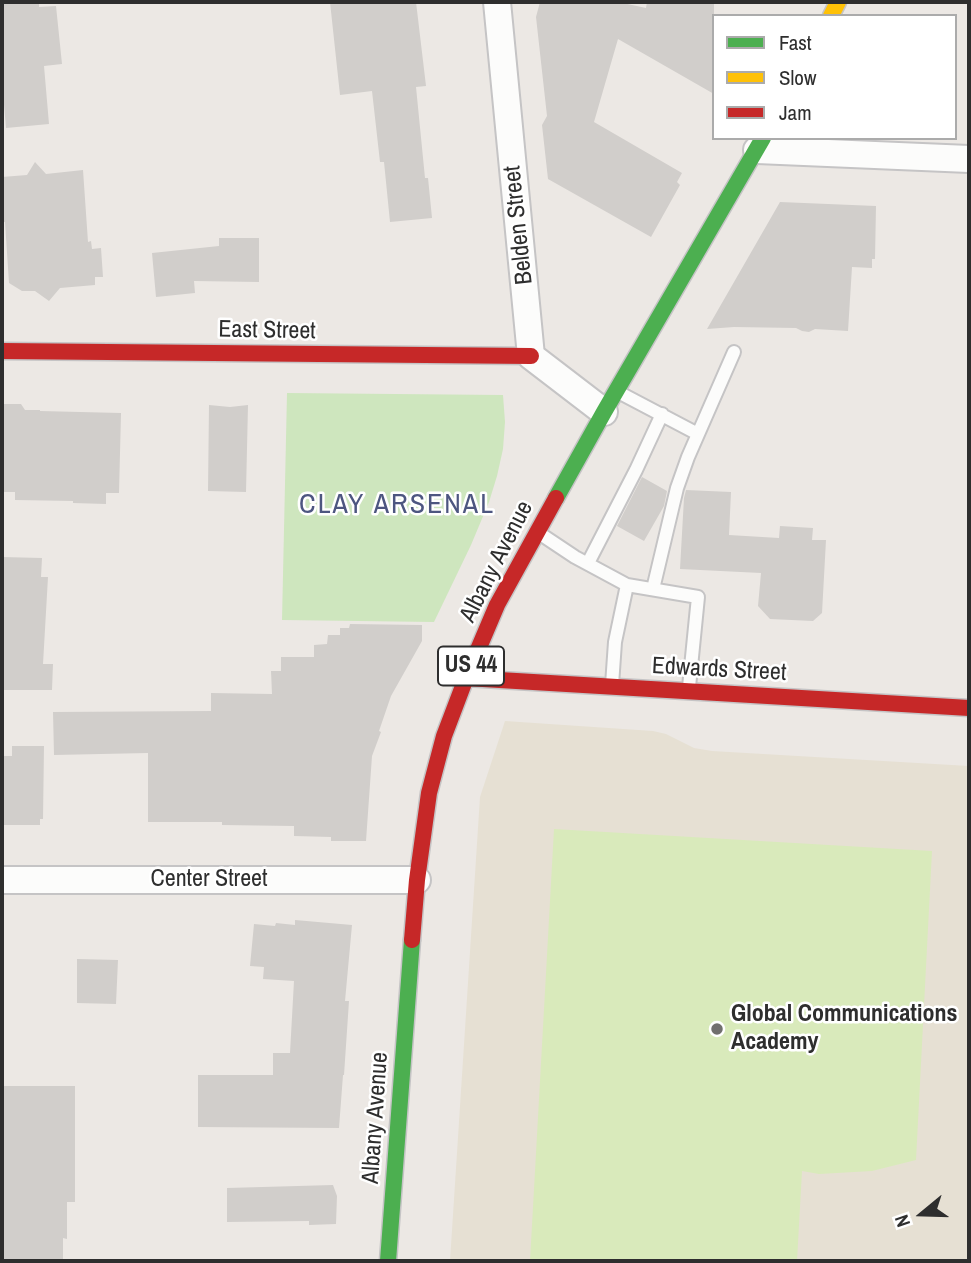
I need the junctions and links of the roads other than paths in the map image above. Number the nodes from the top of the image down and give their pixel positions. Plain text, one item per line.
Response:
1 (497, 2) edge
2 (760, 144) edge
3 (969, 159) edge
4 (2, 351) edge
5 (733, 352) dead end
6 (531, 356) junction
7 (610, 402) junction
8 (662, 414) junction
9 (698, 434) junction
10 (537, 532) junction
11 (587, 564) junction
12 (627, 585) junction
13 (653, 589) junction
14 (466, 678) junction
15 (611, 686) junction
16 (688, 691) junction
17 (969, 708) edge
18 (2, 880) edge
19 (417, 880) junction
20 (388, 1261) edge

1 - 6 street, Belden Street
2 - 3 street
2 - 7 main road, Albany Avenue / US 44
4 - 6 main road, East Street
5 - 9 lane
6 - 7 street
7 - 8 lane
7 - 10 main road, Albany Avenue / US 44
8 - 9 lane
8 - 11 lane
9 - 13 lane
10 - 11 lane
10 - 14 main road, Albany Avenue / US 44
11 - 12 lane
12 - 13 lane
12 - 15 lane
13 - 16 lane
14 - 15 main road, Edwards Street
14 - 19 main road, Albany Avenue / US 44
15 - 16 main road, Edwards Street
16 - 17 main road, Edwards Street
18 - 19 street, Center Street
19 - 20 main road, Albany Avenue / US 44

